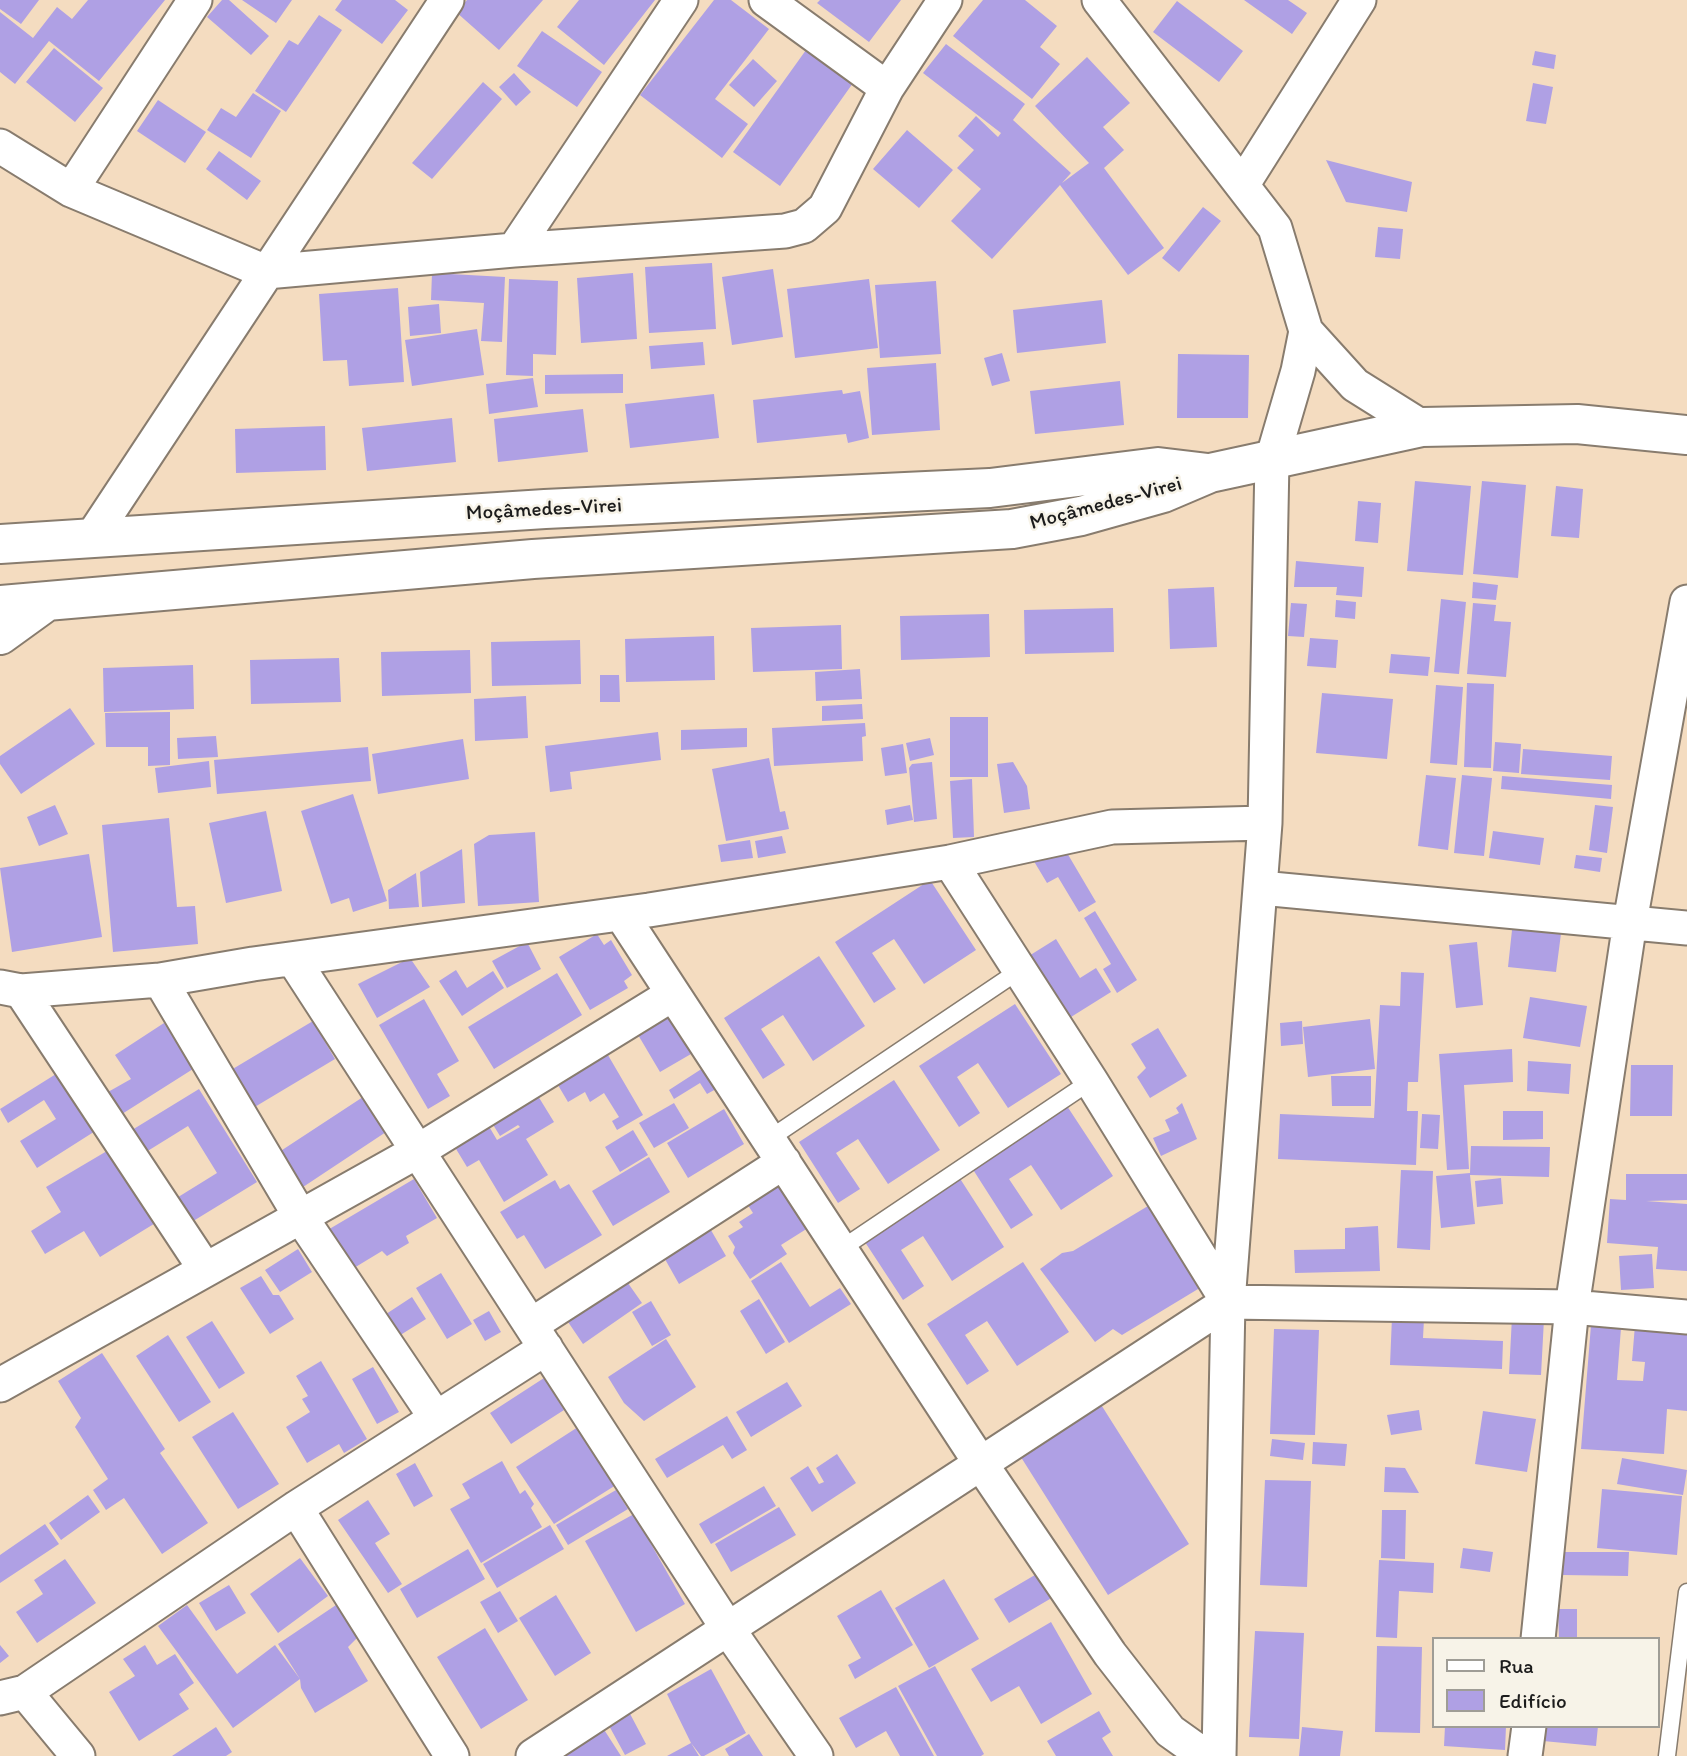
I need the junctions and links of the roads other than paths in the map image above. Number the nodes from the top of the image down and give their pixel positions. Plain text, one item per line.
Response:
1 (195, 0) edge
2 (446, 0) edge
3 (681, 0) edge
4 (765, 0) edge
5 (945, 0) edge
6 (1099, 0) edge
7 (1359, 0) edge
8 (887, 88) junction
9 (0, 146) edge
10 (1242, 184) junction
11 (71, 190) junction
12 (514, 250) junction
13 (266, 272) junction
14 (1306, 331) junction
15 (1422, 427) junction
16 (1687, 435) edge
17 (1272, 460) junction
18 (1210, 473) junction
19 (10, 539) edge
20 (90, 540) junction
21 (47, 601) junction
22 (1687, 602) edge
23 (0, 604) edge
24 (0, 635) edge
25 (1265, 822) junction
26 (950, 862) junction
27 (1261, 888) junction
28 (621, 914) junction
29 (1630, 922) junction
30 (1687, 928) edge
31 (293, 959) junction
32 (1020, 970) junction
33 (160, 980) junction
34 (673, 994) junction
35 (7, 995) edge
36 (1091, 1082) junction
37 (418, 1151) junction
38 (776, 1151) junction
39 (300, 1216) junction
40 (841, 1249) junction
41 (205, 1269) junction
42 (1228, 1302) junction
43 (1572, 1307) junction
44 (1687, 1317) edge
45 (538, 1336) junction
46 (0, 1385) edge
47 (436, 1418) junction
48 (981, 1464) junction
49 (296, 1508) junction
50 (1687, 1592) edge
51 (728, 1629) junction
52 (1538, 1637) edge
53 (12, 1695) edge
54 (1529, 1728) edge
55 (78, 1756) edge
56 (452, 1756) edge
57 (533, 1756) edge
58 (816, 1756) edge
59 (1205, 1756) edge
60 (1219, 1756) edge
61 (1525, 1756) edge
62 (1667, 1756) edge

1 - 11 street
2 - 13 street
3 - 12 street
4 - 8 street
5 - 8 street
6 - 10 street
7 - 10 street
8 - 12 street
9 - 11 street
10 - 14 street
11 - 13 street
12 - 13 street
13 - 20 street
14 - 15 street
14 - 17 street
15 - 16 street
15 - 17 street
17 - 18 street
17 - 25 street
18 - 20 street, Moçâmedes-Virei
18 - 21 street, Moçâmedes-Virei
19 - 20 street, Moçâmedes-Virei
21 - 23 street, Moçâmedes-Virei
21 - 24 street
22 - 29 street
25 - 26 street
25 - 27 street
26 - 28 street
26 - 32 street
27 - 29 street
27 - 42 street
28 - 31 street
28 - 34 street
29 - 30 street
29 - 43 street
31 - 33 street
31 - 37 street
32 - 36 street
32 - 38 lane
33 - 35 street
33 - 39 street
34 - 37 street
34 - 38 street
35 - 41 street
36 - 40 lane
36 - 42 street
37 - 39 street
37 - 45 street
38 - 40 street
38 - 45 street
39 - 41 street
39 - 47 street
40 - 48 street
41 - 46 street
42 - 43 street
42 - 48 street
42 - 60 street
43 - 44 street
43 - 52 street
45 - 47 street
45 - 51 street
47 - 49 street
48 - 51 street
48 - 59 street
49 - 53 street
49 - 56 street
50 - 62 lane
51 - 57 street
51 - 58 street
53 - 55 street
54 - 61 street

